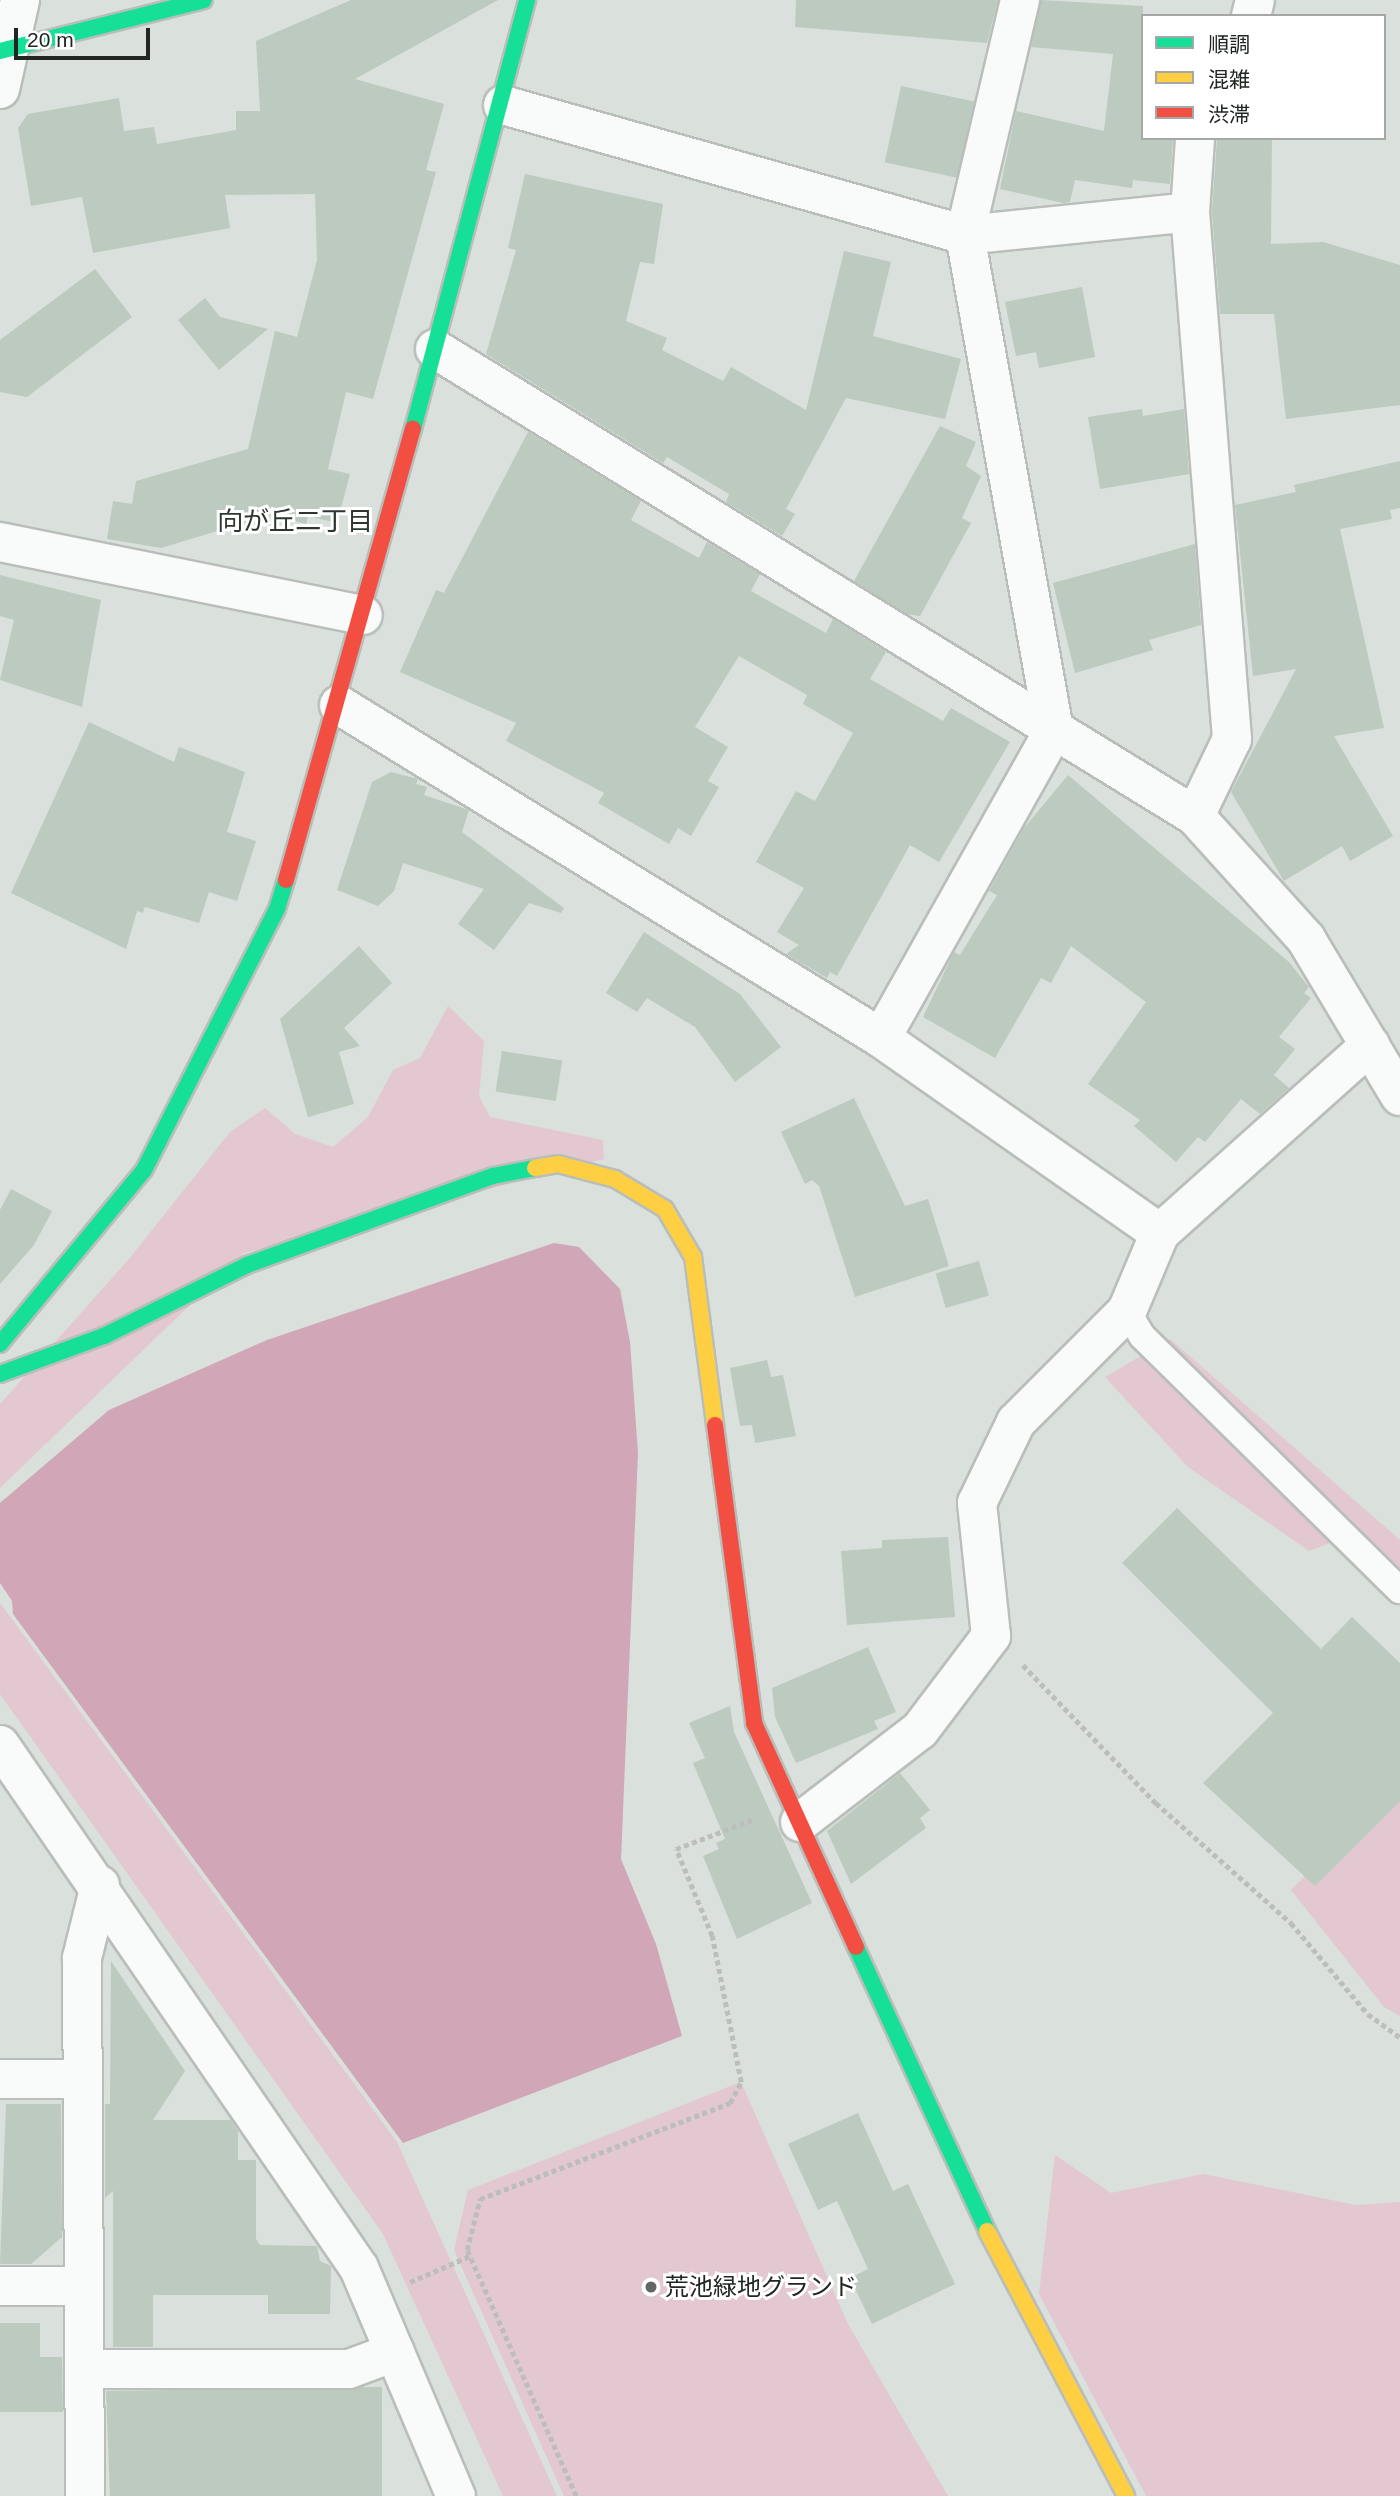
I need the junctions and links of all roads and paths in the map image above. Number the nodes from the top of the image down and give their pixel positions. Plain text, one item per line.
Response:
1 (20, 0) edge
2 (205, 0) edge
3 (527, 0) edge
4 (1020, 0) edge
5 (5, 50) edge
6 (0, 89) edge
7 (503, 105) junction
8 (1195, 140) edge
9 (1190, 212) junction
10 (965, 235) junction
11 (435, 349) junction
12 (0, 542) edge
13 (362, 615) junction
14 (339, 705) junction
15 (1054, 730) junction
16 (1195, 816) junction
17 (881, 1038) junction
18 (1370, 1045) junction
19 (1400, 1096) edge
20 (1160, 1233) junction
21 (1127, 1311) junction
22 (0, 1344) edge
23 (0, 1374) edge
24 (1400, 1590) edge
25 (991, 1636) junction
26 (0, 1745) edge
27 (796, 1814) junction
28 (100, 1885) junction
29 (1400, 2037) edge
30 (0, 2079) edge
31 (83, 2079) junction
32 (470, 2256) junction
33 (84, 2286) junction
34 (0, 2287) edge
35 (398, 2288) dead end
36 (394, 2352) junction
37 (85, 2369) junction
38 (85, 2496) edge
39 (456, 2496) edge
40 (576, 2496) edge
41 (1126, 2496) edge

1 - 5 street
2 - 5 street
3 - 7 street
4 - 10 street
5 - 6 street
7 - 10 street
7 - 11 street
8 - 9 street
9 - 10 street
9 - 16 street
10 - 15 street
11 - 13 street
11 - 15 street
12 - 13 street
13 - 14 street
14 - 17 street
14 - 22 street
15 - 16 street
15 - 17 street
16 - 18 street
17 - 20 street
18 - 19 street
18 - 20 street
20 - 21 street
21 - 24 lane
21 - 25 street
23 - 27 street
25 - 27 street
25 - 29 path
26 - 28 street
27 - 32 path
27 - 41 street
28 - 31 street
28 - 36 street
30 - 31 street
31 - 33 street
32 - 35 path
32 - 40 path
33 - 34 street
33 - 37 street
36 - 37 street
36 - 39 street
37 - 38 street

